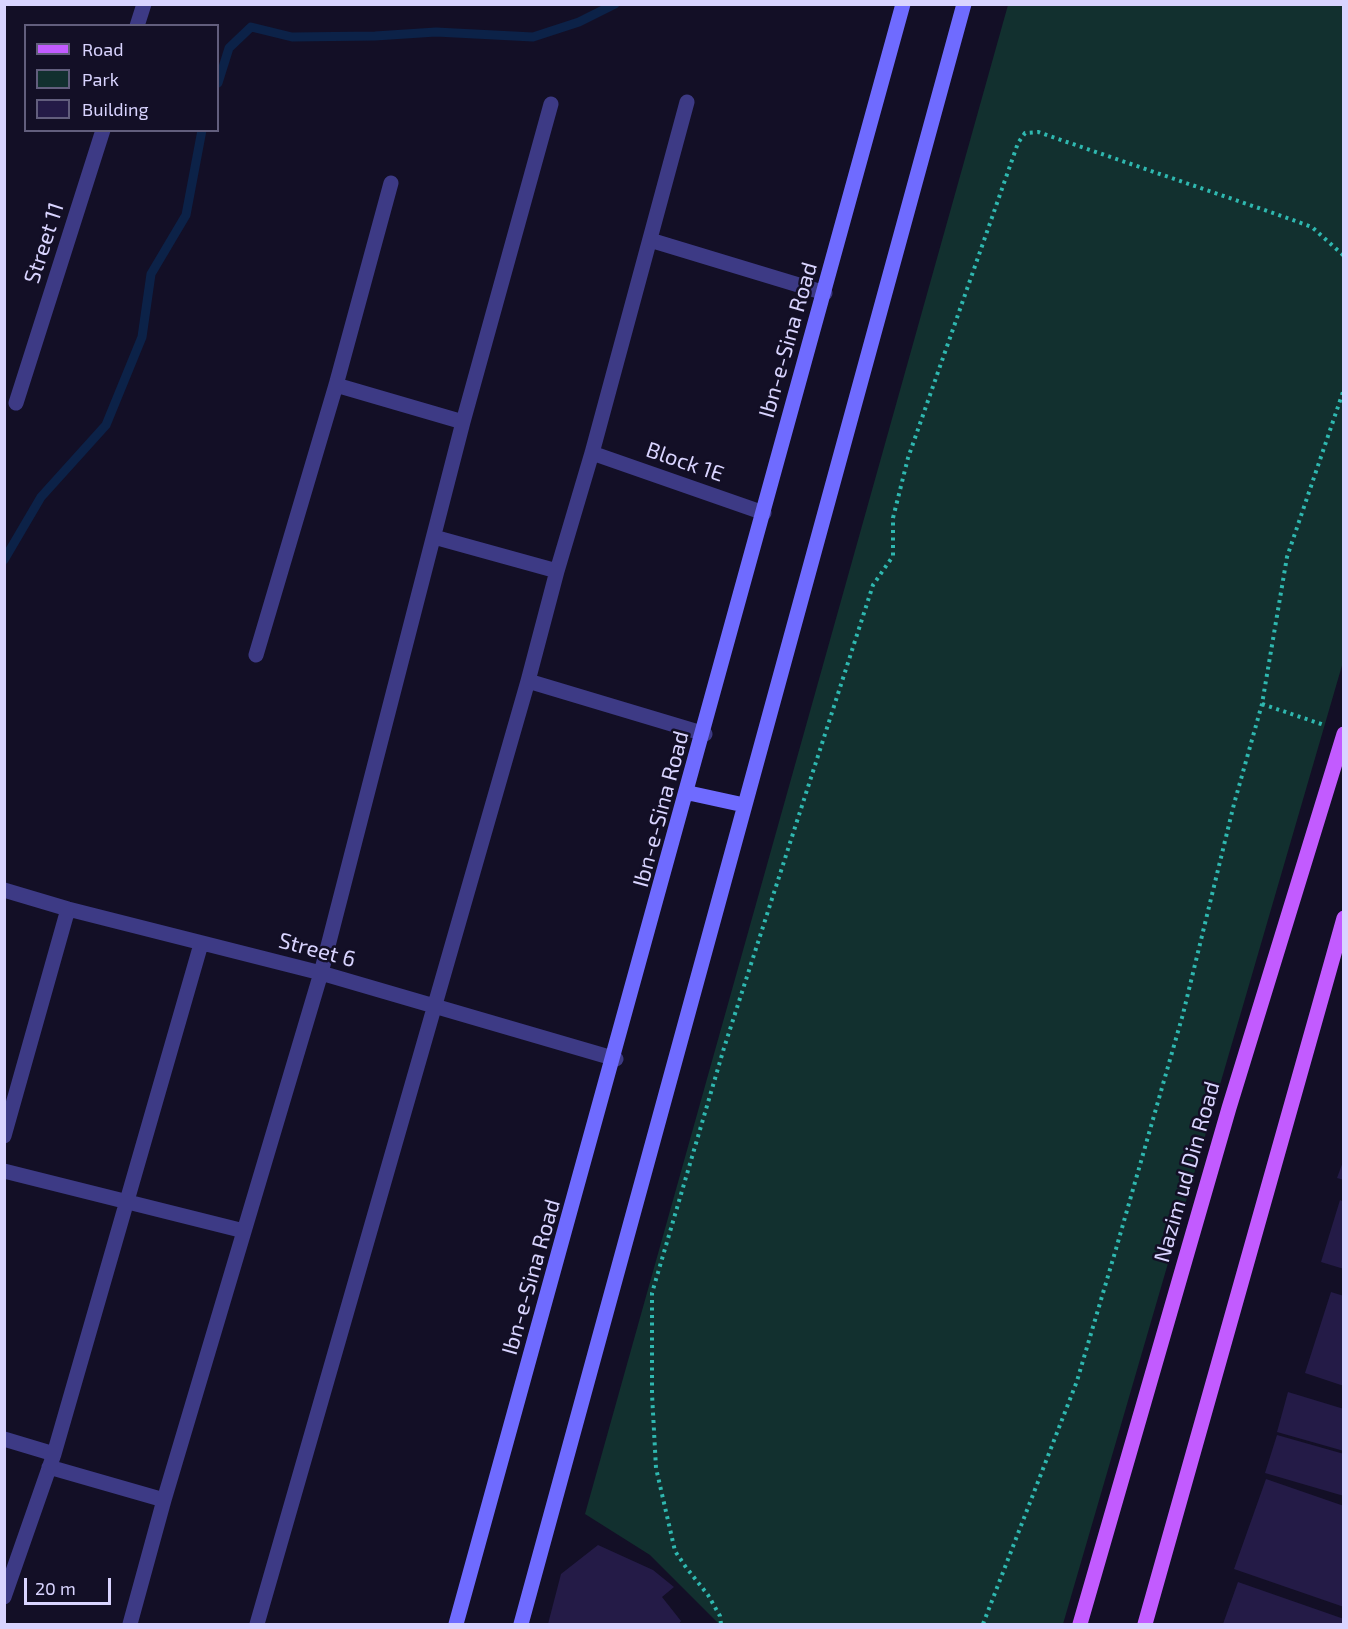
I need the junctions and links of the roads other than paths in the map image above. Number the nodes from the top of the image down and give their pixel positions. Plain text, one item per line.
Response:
1 (144, 4) edge
2 (903, 4) edge
3 (964, 4) edge
4 (138, 24) edge
5 (687, 102) dead end
6 (551, 104) dead end
7 (102, 132) edge
8 (391, 183) dead end
9 (650, 240) junction
10 (825, 293) junction
11 (336, 385) junction
12 (15, 403) dead end
13 (463, 422) junction
14 (592, 453) junction
15 (764, 513) junction
16 (434, 537) junction
17 (557, 571) junction
18 (256, 655) dead end
19 (528, 681) junction
20 (1338, 731) edge
21 (705, 734) junction
22 (689, 793) junction
23 (744, 805) junction
24 (4, 890) edge
25 (68, 909) junction
26 (1344, 918) edge
27 (201, 944) junction
28 (321, 973) junction
29 (434, 1006) junction
30 (616, 1059) junction
31 (4, 1136) edge
32 (4, 1171) edge
33 (126, 1202) junction
34 (244, 1231) junction
35 (4, 1439) edge
36 (51, 1461) junction
37 (164, 1500) junction
38 (4, 1597) edge
39 (130, 1624) edge
40 (257, 1624) edge
41 (456, 1624) edge
42 (520, 1624) edge
43 (1080, 1624) edge
44 (1145, 1624) edge

1 - 4 street
2 - 10 main road, Ibn-e-Sina Road
3 - 23 main road
5 - 9 street
6 - 13 street
7 - 12 street, Street 11
8 - 11 street
9 - 10 street
9 - 14 street
10 - 15 main road, Ibn-e-Sina Road
11 - 13 street
11 - 18 street
13 - 16 street
14 - 15 street, Block 1E
14 - 17 street
15 - 21 main road, Ibn-e-Sina Road
16 - 17 street
16 - 28 street
17 - 19 street
19 - 21 street
19 - 29 street
20 - 43 main road, Nazim ud Din Road
21 - 22 main road, Ibn-e-Sina Road
22 - 23 main road
22 - 30 main road, Ibn-e-Sina Road
23 - 42 main road
24 - 25 street, Street 6
25 - 27 street, Street 6
25 - 31 street
26 - 44 main road
27 - 28 street, Street 6
27 - 33 street
28 - 29 street, Street 6
28 - 34 street
29 - 30 street, Street 6
29 - 40 street
30 - 41 main road, Ibn-e-Sina Road
32 - 33 street
33 - 34 street
33 - 36 street
34 - 37 street
35 - 36 street
36 - 37 street
36 - 38 street
37 - 39 street

